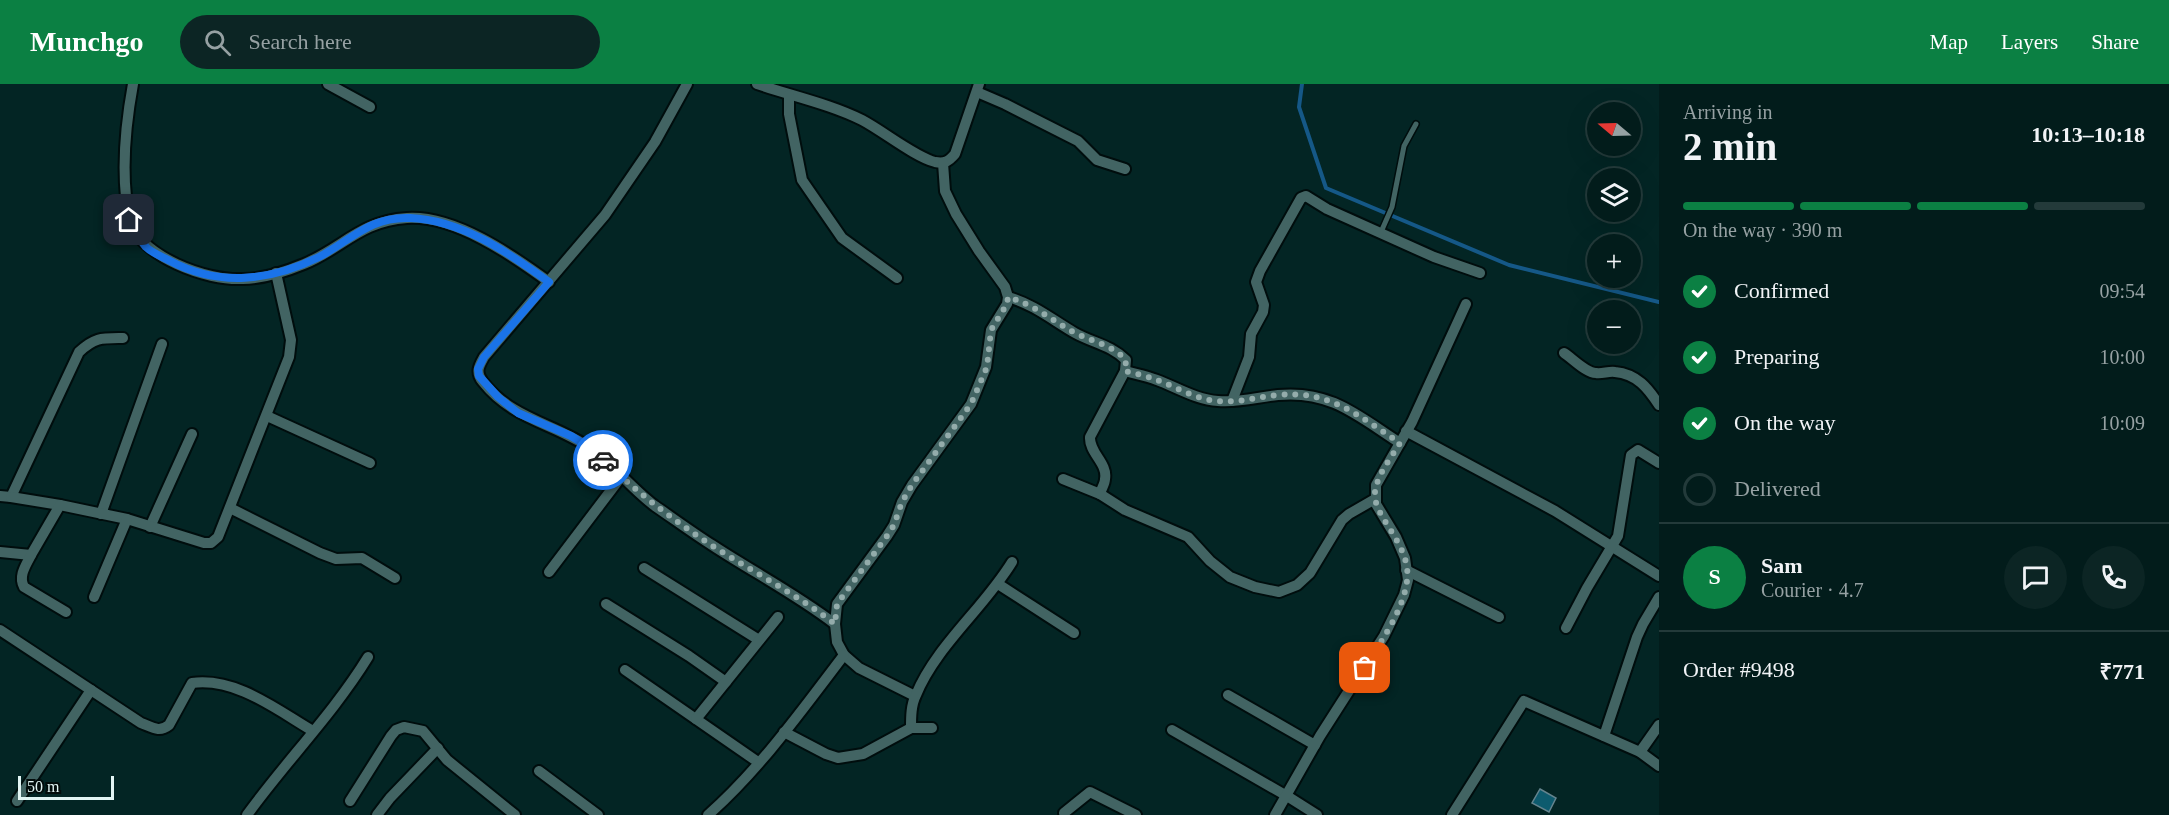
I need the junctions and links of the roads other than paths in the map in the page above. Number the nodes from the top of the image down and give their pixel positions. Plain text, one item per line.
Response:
1 (133, 84) edge
2 (328, 84) edge
3 (687, 84) edge
4 (757, 84) edge
5 (978, 88) edge
6 (789, 94) junction
7 (370, 107) dead end
8 (1416, 124) dead end
9 (944, 163) junction
10 (1125, 169) dead end
11 (1382, 229) junction
12 (276, 273) junction
13 (1480, 273) dead end
14 (897, 278) dead end
15 (549, 282) junction
16 (1008, 297) junction
17 (1466, 304) dead end
18 (123, 338) dead end
19 (162, 344) dead end
20 (1564, 352) dead end
21 (1125, 371) junction
22 (1232, 401) junction
23 (1659, 405) edge
24 (267, 416) junction
25 (1406, 431) junction
26 (192, 434) dead end
27 (1400, 443) junction
28 (370, 462) dead end
29 (1659, 463) edge
30 (621, 477) junction
31 (1063, 479) dead end
32 (1100, 494) junction
33 (6, 497) edge
34 (1375, 499) junction
35 (60, 505) junction
36 (230, 508) junction
37 (101, 514) junction
38 (127, 519) junction
39 (150, 527) junction
40 (1612, 547) junction
41 (0, 552) edge
42 (31, 555) junction
43 (1012, 562) dead end
44 (644, 568) dead end
45 (1406, 570) junction
46 (549, 572) dead end
47 (1659, 576) edge
48 (394, 578) dead end
49 (998, 585) junction
50 (94, 597) dead end
51 (1659, 597) edge
52 (606, 604) dead end
53 (66, 612) dead end
54 (778, 617) dead end
55 (1499, 617) dead end
56 (835, 624) junction
57 (1566, 628) dead end
58 (0, 630) edge
59 (1074, 633) dead end
60 (759, 640) junction
61 (844, 655) junction
62 (368, 657) dead end
63 (625, 670) dead end
64 (726, 682) junction
65 (91, 690) junction
66 (915, 696) junction
67 (1228, 696) dead end
68 (696, 719) junction
69 (1659, 725) edge
70 (911, 728) junction
71 (932, 728) dead end
72 (1172, 730) dead end
73 (313, 731) junction
74 (784, 732) junction
75 (1604, 736) junction
76 (1316, 745) junction
77 (438, 748) junction
78 (1640, 752) junction
79 (758, 762) junction
80 (1659, 766) edge
81 (540, 771) dead end
82 (1287, 796) junction
83 (17, 801) dead end
84 (350, 801) dead end
85 (1064, 813) dead end
86 (247, 815) edge
87 (377, 815) edge
88 (515, 815) edge
89 (598, 815) edge
90 (708, 815) edge
91 (1136, 815) edge
92 (1275, 815) edge
93 (1317, 815) edge
94 (1452, 815) edge

1 - 12 street
2 - 7 street
3 - 15 street
4 - 6 street
5 - 9 street
5 - 10 street
6 - 9 street
6 - 14 street
8 - 11 lane
9 - 16 street
11 - 13 street
11 - 22 street
12 - 15 street
12 - 24 street
15 - 30 street
16 - 21 street
16 - 56 street
17 - 25 street
18 - 33 street
19 - 37 street
20 - 23 street
21 - 22 street
21 - 32 street
22 - 27 street
24 - 28 street
24 - 36 street
25 - 27 street
25 - 40 street
26 - 39 street
27 - 34 street
29 - 40 street
30 - 46 street
30 - 56 street
31 - 32 street
32 - 34 street
33 - 35 street
34 - 45 street
35 - 37 street
35 - 42 street
36 - 39 street
36 - 48 street
37 - 38 street
38 - 39 street
38 - 50 street
40 - 47 street
40 - 57 street
41 - 42 street
42 - 53 street
43 - 49 street
44 - 60 street
45 - 55 street
45 - 76 street
49 - 59 street
49 - 66 street
51 - 75 street
52 - 64 street
54 - 60 street
56 - 61 street
58 - 65 street
60 - 64 street
61 - 66 street
61 - 74 street
62 - 73 street
63 - 68 street
64 - 68 street
65 - 73 street
65 - 83 street
66 - 70 street
67 - 76 street
68 - 79 street
69 - 78 street
70 - 71 street
70 - 74 street
72 - 82 street
73 - 86 street
74 - 79 street
75 - 78 street
75 - 94 street
76 - 82 street
77 - 84 street
77 - 87 street
77 - 88 street
78 - 80 street
79 - 90 street
81 - 89 street
82 - 92 street
82 - 93 street
85 - 91 street

